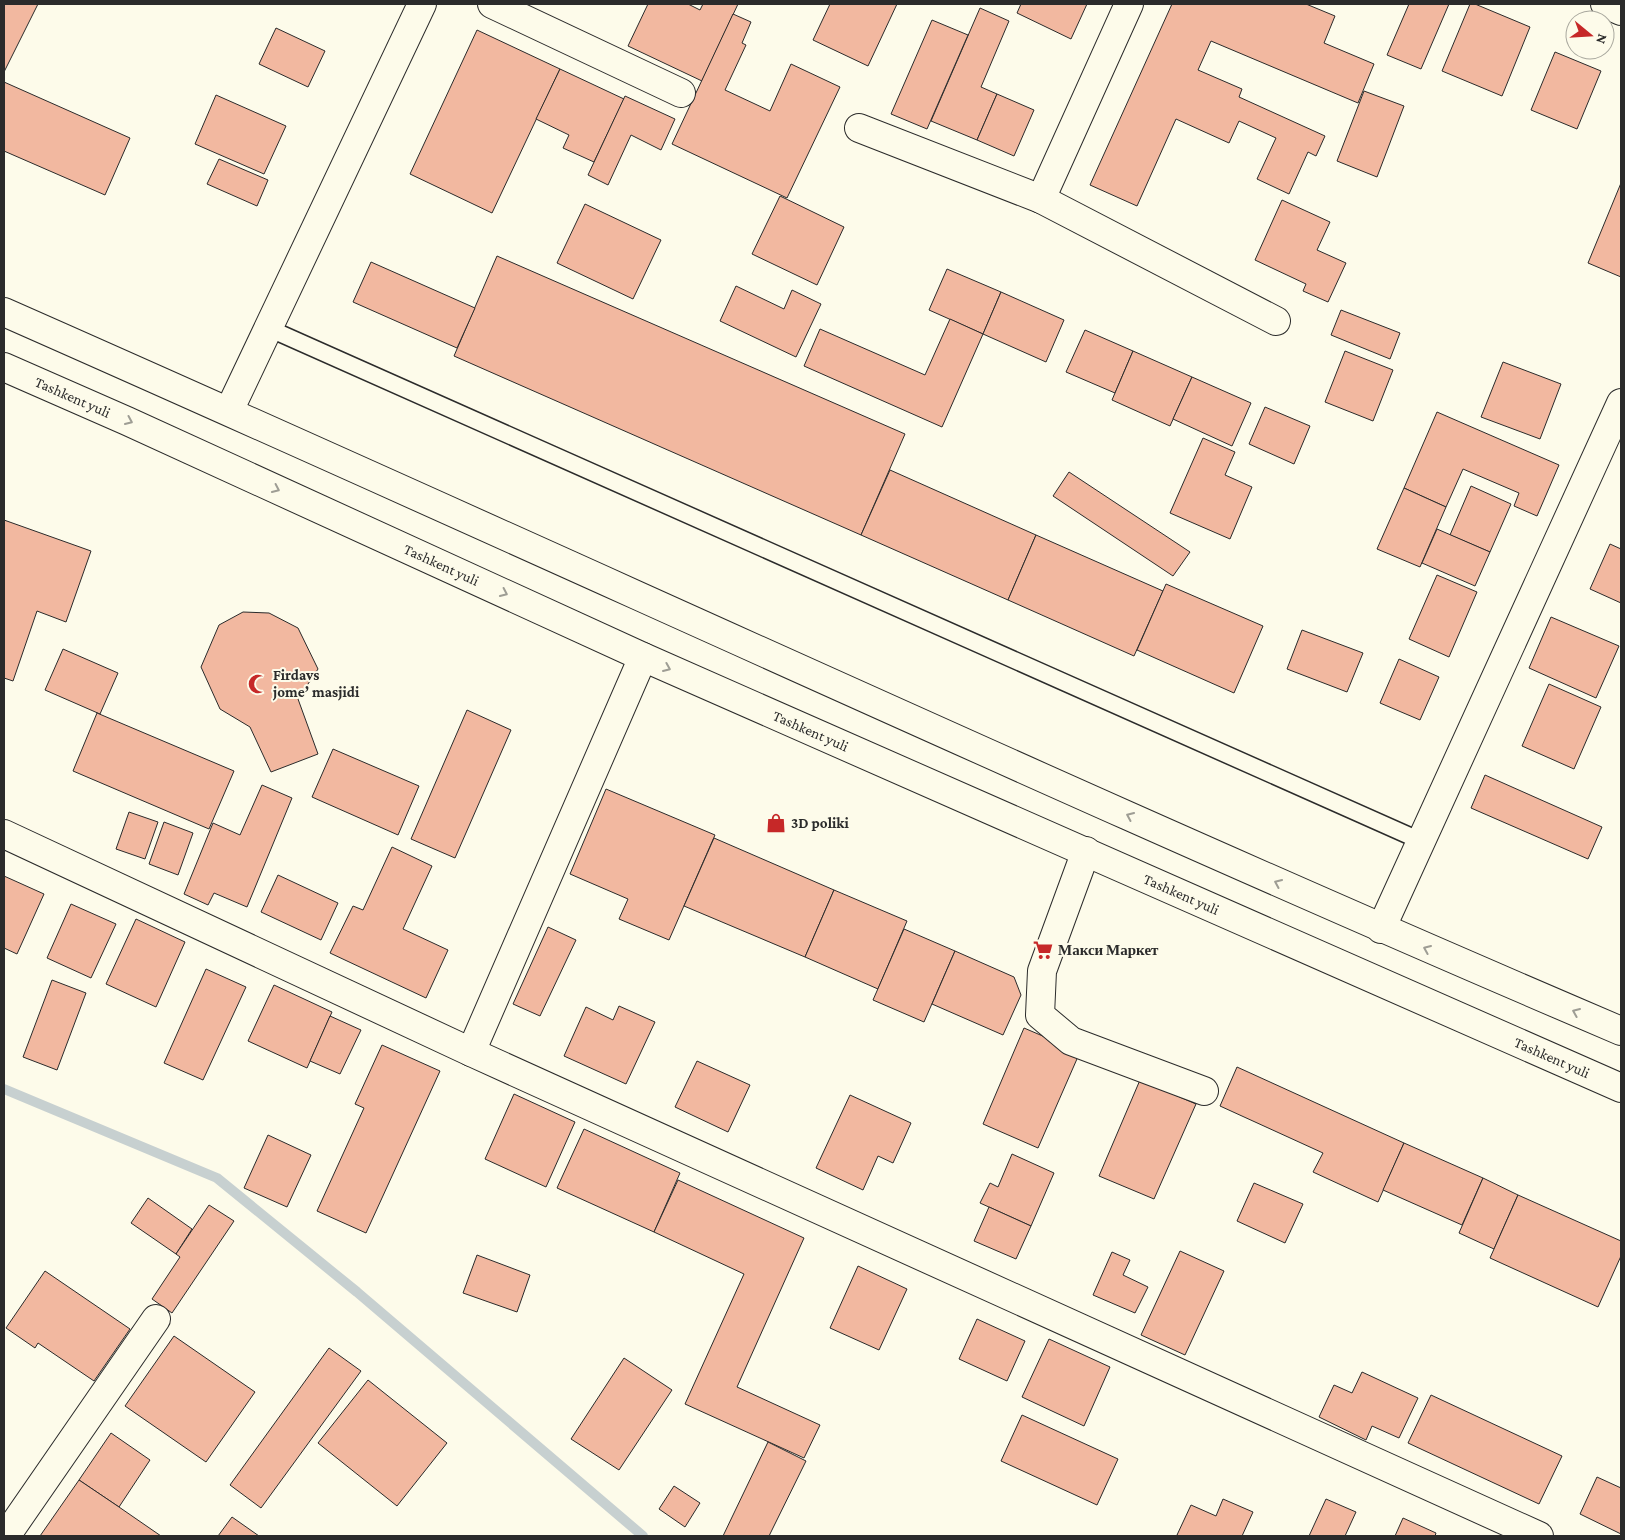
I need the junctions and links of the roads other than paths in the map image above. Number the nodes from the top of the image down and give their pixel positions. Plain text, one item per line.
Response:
1 (422, 4) edge
2 (492, 4) edge
3 (1129, 4) edge
4 (1605, 4) edge
5 (1621, 11) edge
6 (681, 92) dead end
7 (858, 128) dead end
8 (1041, 199) junction
9 (4, 312) edge
10 (1276, 321) dead end
11 (268, 328) junction
12 (4, 367) edge
13 (1621, 403) edge
14 (229, 411) junction
15 (643, 657) junction
16 (4, 834) edge
17 (1421, 841) junction
18 (1086, 851) junction
19 (1380, 929) junction
20 (1621, 1032) edge
21 (471, 1052) junction
22 (1621, 1088) edge
23 (1204, 1091) dead end
24 (156, 1319) dead end
25 (6, 1536) edge
26 (1539, 1536) edge

1 - 11 main road
2 - 6 main road
3 - 8 main road
4 - 5 main road
7 - 8 main road
8 - 10 main road
9 - 14 main road
11 - 14 main road
11 - 17 lane
12 -> 15 main road, Tashkent yuli
13 - 17 main road
19 -> 14 main road
15 -> 18 main road, Tashkent yuli
15 - 21 main road
16 - 21 main road
17 - 19 main road
18 - 22 main road, Tashkent yuli
18 - 23 main road
20 -> 19 main road
21 - 26 main road
24 - 25 main road

